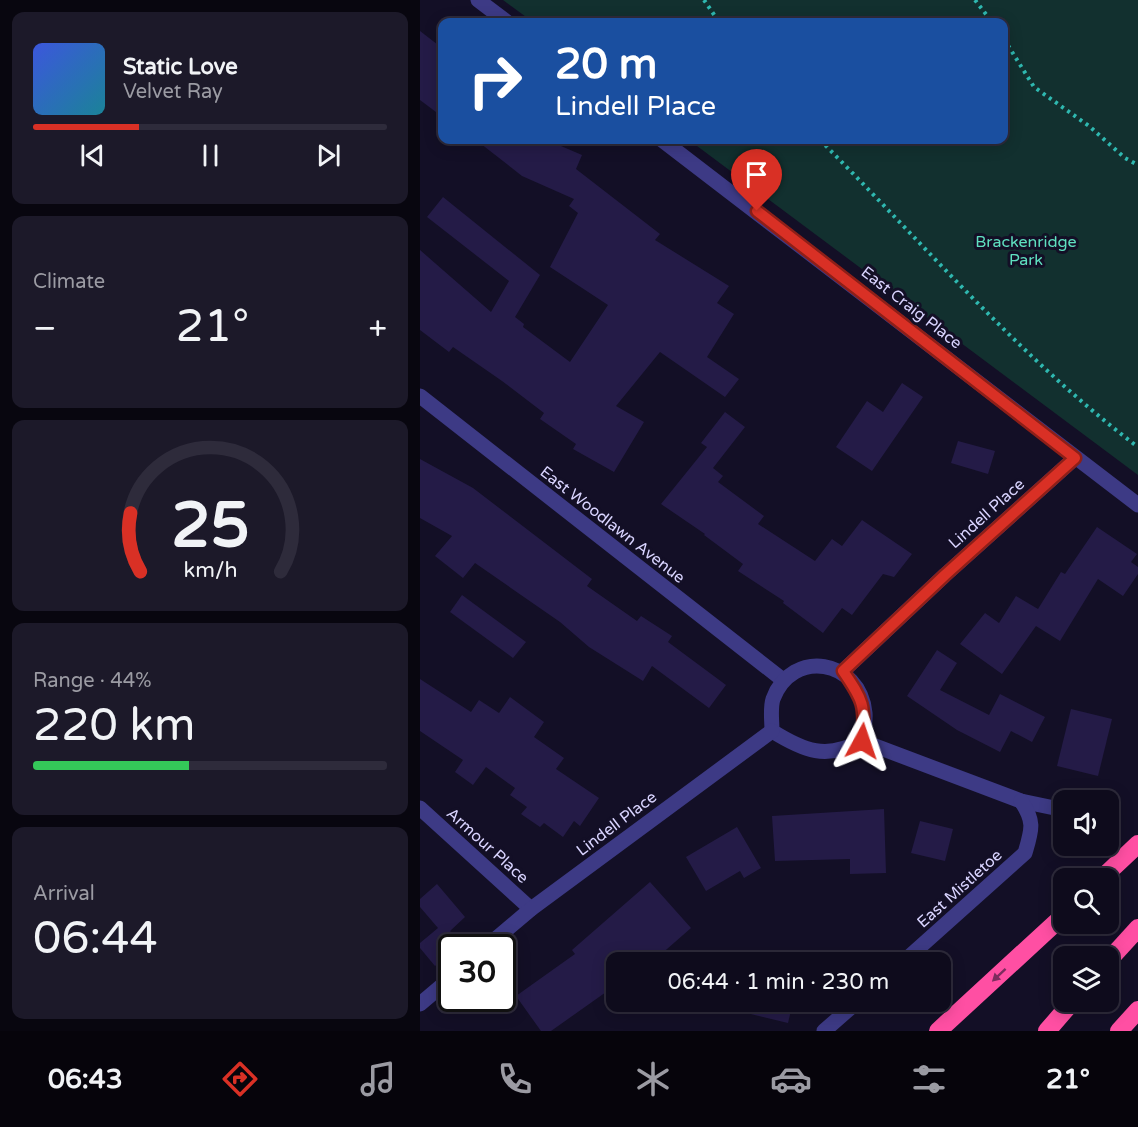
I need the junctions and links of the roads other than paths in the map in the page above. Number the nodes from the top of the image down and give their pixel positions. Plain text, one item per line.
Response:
1 (478, 0) edge
2 (502, 18) edge
3 (667, 144) edge
4 (420, 396) edge
5 (1075, 458) junction
6 (1138, 505) edge
7 (843, 671) junction
8 (783, 680) junction
9 (771, 731) junction
10 (862, 741) junction
11 (1021, 801) junction
12 (420, 808) edge
13 (1053, 808) edge
14 (1138, 844) edge
15 (1113, 868) edge
16 (531, 909) junction
17 (1053, 925) edge
18 (1138, 928) edge
19 (502, 934) edge
20 (1119, 949) edge
21 (914, 952) edge
22 (438, 989) edge
23 (420, 1004) edge
24 (1138, 1010) edge
25 (846, 1012) edge
26 (1063, 1012) edge
27 (824, 1031) edge
28 (938, 1031) edge
29 (1047, 1031) edge
30 (1119, 1031) edge

1 - 2 street
3 - 5 street, East Craig Place
4 - 8 street, East Woodlawn Avenue
5 - 6 street, East Craig Place
5 - 7 street, Lindell Place
7 - 8 street
7 - 10 street
8 - 9 street
9 - 10 street
9 - 16 street, Lindell Place
10 - 11 street
11 - 13 street
11 - 21 street, East Mistletoe
12 - 16 street, Armour Place
14 - 15 highway
16 - 19 street, Lindell Place
17 -> 28 highway
18 - 20 highway
22 - 23 street
24 - 30 highway
25 - 27 street
26 - 29 highway

